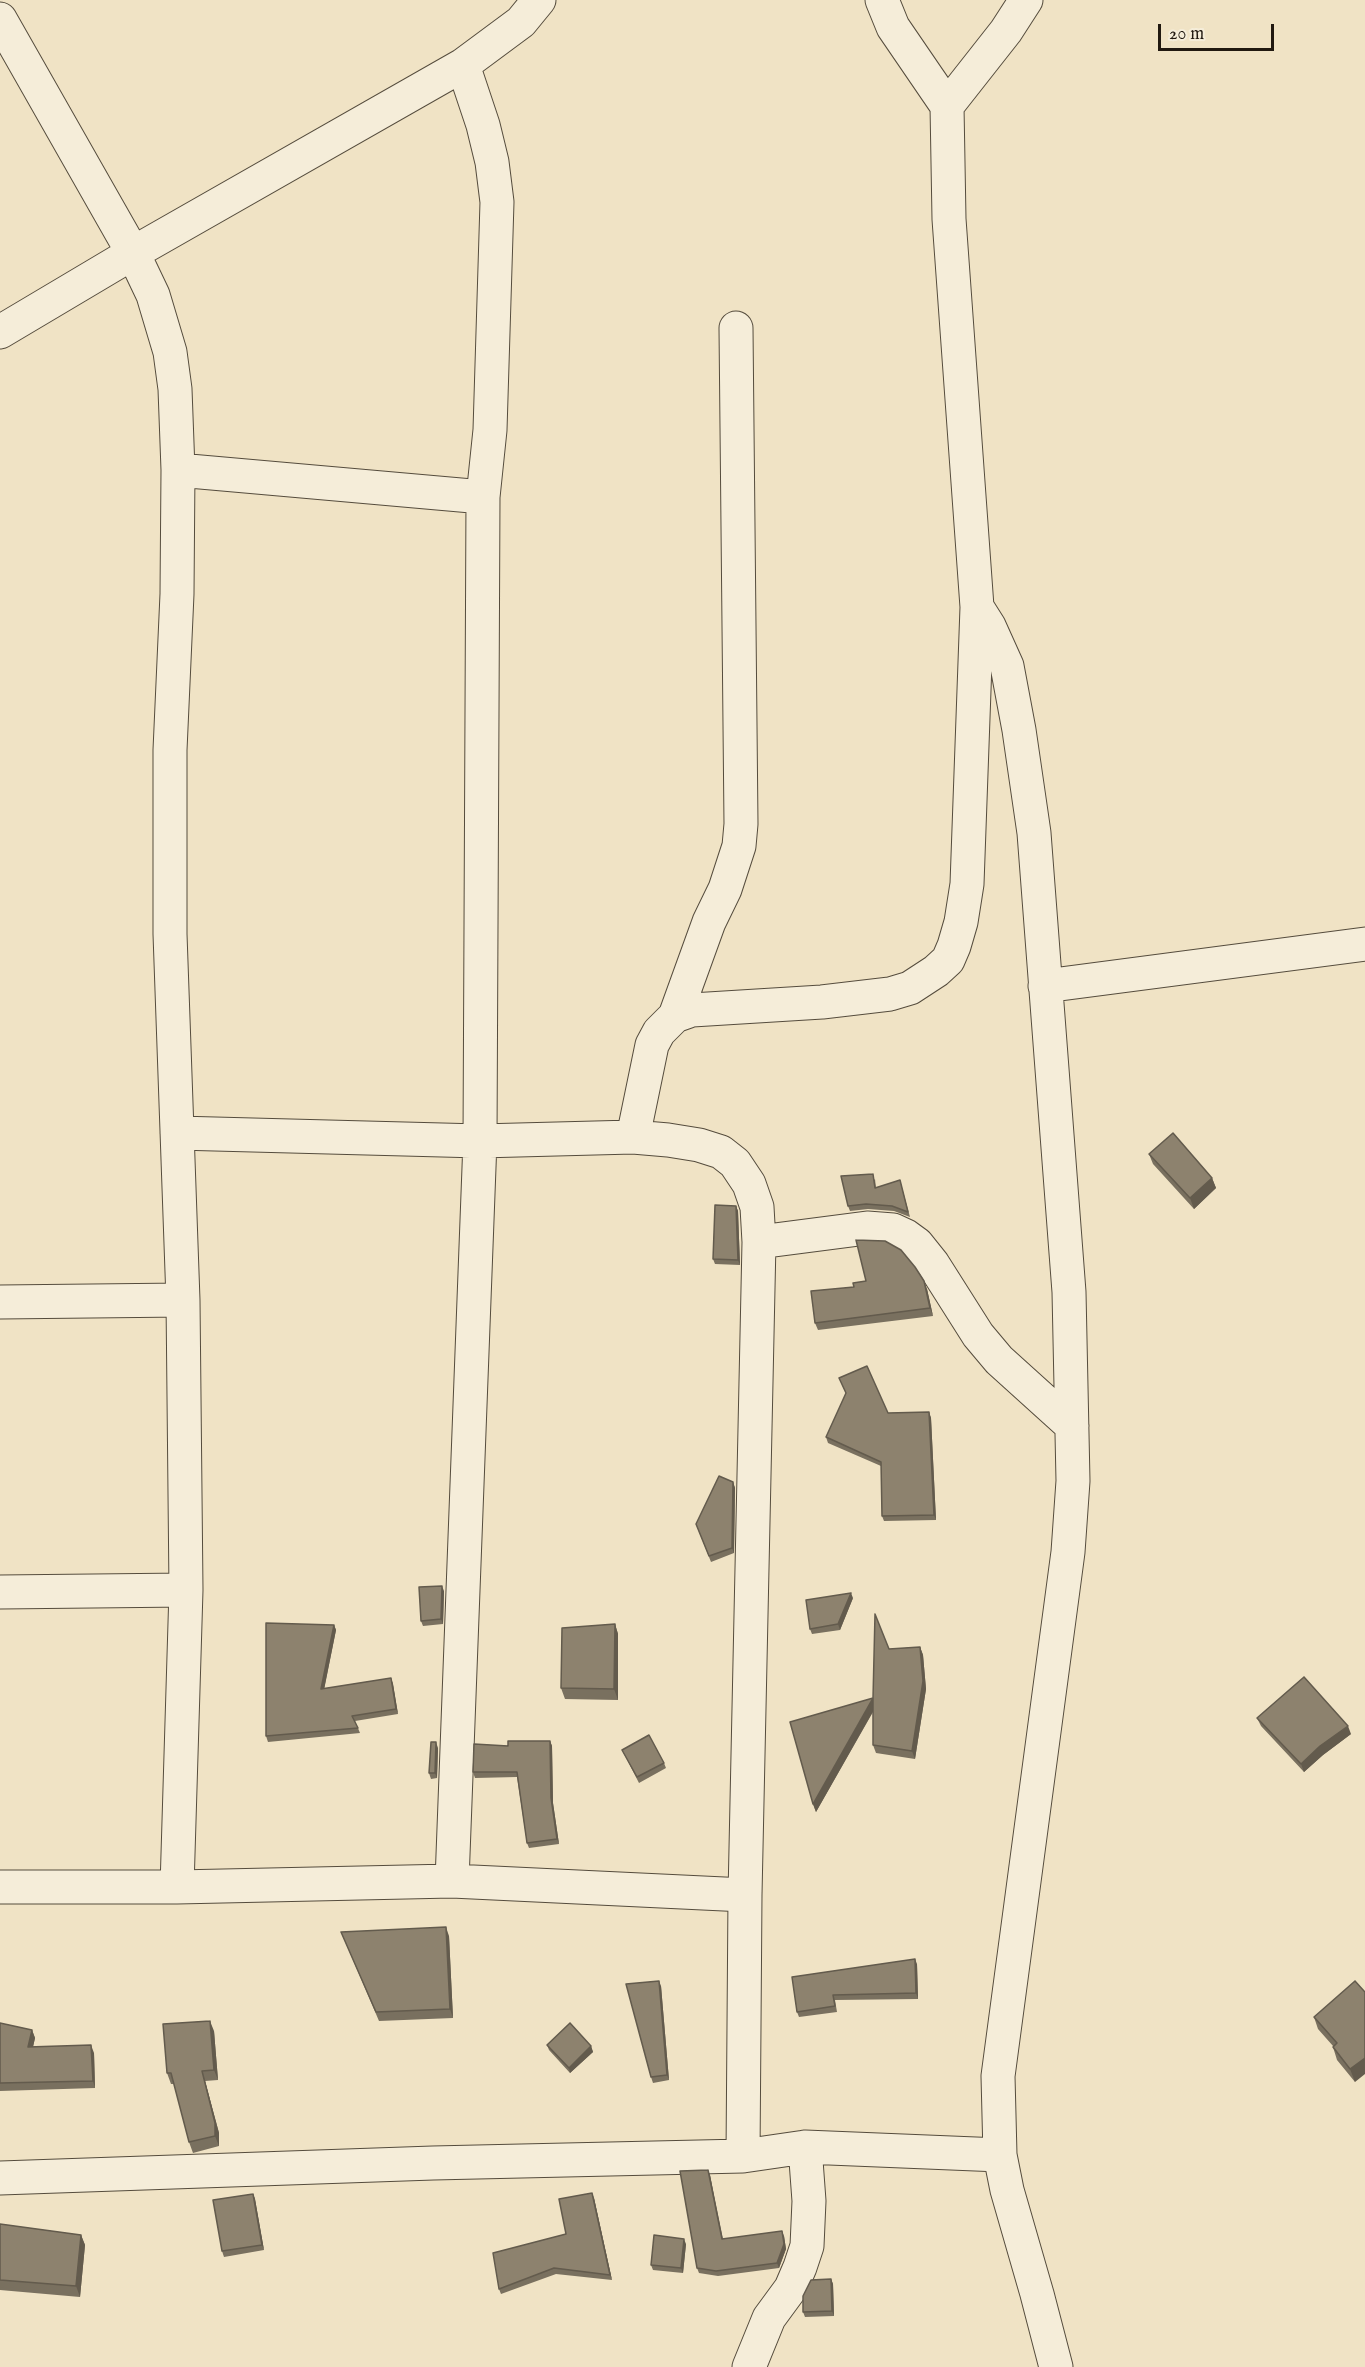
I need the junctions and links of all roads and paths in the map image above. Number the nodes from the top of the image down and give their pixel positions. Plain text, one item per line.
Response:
1 (539, 0) edge
2 (882, 0) edge
3 (1026, 0) edge
4 (0, 19) edge
5 (463, 65) junction
6 (947, 106) junction
7 (133, 253) junction
8 (736, 328) dead end
9 (0, 332) edge
10 (178, 470) junction
11 (483, 497) junction
12 (977, 607) junction
13 (1365, 944) edge
14 (1045, 986) junction
15 (675, 1016) junction
16 (177, 1133) junction
17 (633, 1137) junction
18 (480, 1140) junction
19 (759, 1242) junction
20 (183, 1300) junction
21 (0, 1302) edge
22 (1072, 1426) junction
23 (186, 1590) junction
24 (0, 1592) edge
25 (452, 1881) junction
26 (0, 1887) edge
27 (177, 1887) junction
28 (745, 1895) junction
29 (805, 2147) junction
30 (1000, 2155) junction
31 (743, 2156) junction
32 (0, 2178) edge
33 (749, 2367) edge
34 (1056, 2367) edge

1 - 5 street
2 - 6 street
3 - 6 street
4 - 7 street
5 - 7 street
5 - 11 street
6 - 12 street
7 - 9 street
7 - 10 street
8 - 15 street
10 - 11 street
10 - 16 street
11 - 18 street
12 - 14 street
12 - 15 street
13 - 14 street
14 - 22 street
15 - 17 street
16 - 18 street
16 - 20 street
17 - 18 street
17 - 19 street
18 - 25 street
19 - 22 street
19 - 28 street
20 - 21 street
20 - 23 street
22 - 30 street
23 - 24 street
23 - 27 street
25 - 27 street
25 - 28 street
26 - 27 street
28 - 31 street
29 - 30 street
29 - 31 street
29 - 33 street
30 - 34 street
31 - 32 street

